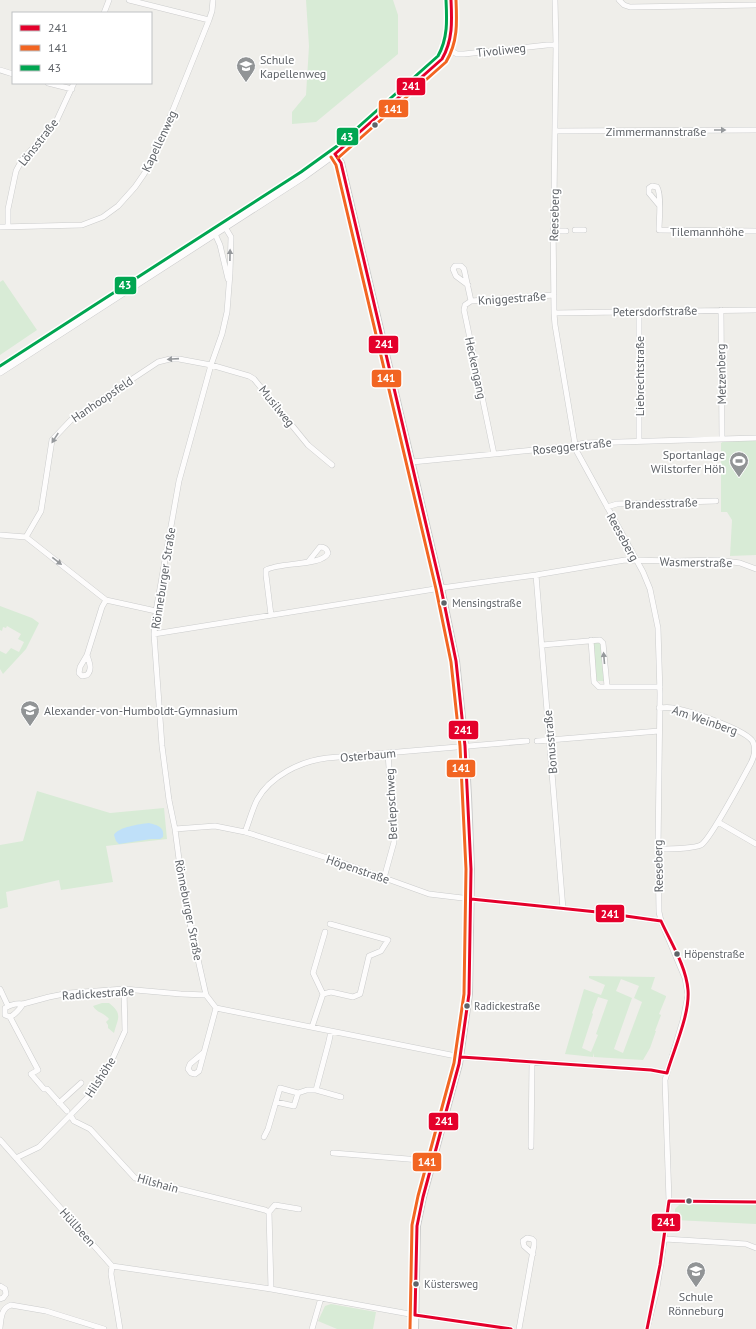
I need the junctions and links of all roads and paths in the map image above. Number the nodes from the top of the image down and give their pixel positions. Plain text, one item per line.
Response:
1 (109, 0) edge
2 (129, 0) edge
3 (213, 0) edge
4 (451, 0) edge
5 (555, 0) edge
6 (619, 0) edge
7 (756, 5) edge
8 (104, 12) edge
9 (209, 20) junction
10 (556, 45) junction
11 (448, 49) junction
12 (0, 70) edge
13 (12, 74) edge
14 (52, 84) edge
15 (74, 84) edge
16 (72, 89) junction
17 (756, 130) edge
18 (555, 132) junction
19 (335, 154) junction
20 (659, 205) dead end
21 (0, 227) edge
22 (8, 227) junction
23 (225, 227) junction
24 (575, 230) dead end
25 (584, 230) dead end
26 (553, 231) junction
27 (566, 231) dead end
28 (756, 231) edge
29 (215, 234) junction
30 (229, 284) junction
31 (468, 285) dead end
32 (554, 295) junction
33 (471, 301) junction
34 (721, 310) junction
35 (756, 310) edge
36 (639, 312) junction
37 (554, 313) junction
38 (211, 365) junction
39 (0, 372) edge
40 (722, 438) junction
41 (756, 438) edge
42 (639, 441) junction
43 (575, 445) junction
44 (494, 454) junction
45 (412, 462) junction
46 (332, 465) dead end
47 (716, 501) dead end
48 (607, 508) junction
49 (0, 535) edge
50 (26, 537) junction
51 (636, 560) junction
52 (308, 562) dead end
53 (756, 569) edge
54 (536, 576) junction
55 (442, 588) junction
56 (106, 600) junction
57 (156, 611) junction
58 (271, 615) junction
59 (154, 634) junction
60 (591, 640) junction
61 (542, 645) junction
62 (87, 655) dead end
63 (607, 686) junction
64 (660, 687) junction
65 (660, 708) junction
66 (659, 731) junction
67 (537, 740) dead end
68 (550, 740) junction
69 (527, 741) dead end
70 (465, 746) junction
71 (388, 753) junction
72 (718, 822) junction
73 (175, 829) junction
74 (245, 832) junction
75 (756, 844) edge
76 (658, 848) junction
77 (384, 878) junction
78 (471, 899) junction
79 (563, 909) junction
80 (661, 921) junction
81 (330, 924) dead end
82 (325, 932) dead end
83 (0, 989) edge
84 (124, 989) junction
85 (323, 994) junction
86 (206, 995) junction
87 (23, 1004) junction
88 (8, 1006) junction
89 (216, 1008) junction
90 (10, 1017) junction
91 (312, 1027) junction
92 (330, 1032) junction
93 (203, 1053) dead end
94 (461, 1057) junction
95 (532, 1062) junction
96 (667, 1072) junction
97 (81, 1084) dead end
98 (316, 1090) junction
99 (298, 1093) junction
100 (341, 1097) dead end
101 (276, 1102) junction
102 (59, 1103) junction
103 (68, 1113) junction
104 (264, 1137) dead end
105 (0, 1140) edge
106 (531, 1147) dead end
107 (333, 1153) dead end
108 (16, 1158) junction
109 (433, 1161) junction
110 (669, 1201) junction
111 (756, 1202) edge
112 (299, 1209) dead end
113 (269, 1212) junction
114 (665, 1240) junction
115 (756, 1248) edge
116 (533, 1254) dead end
117 (112, 1266) junction
118 (0, 1286) edge
119 (271, 1289) junction
120 (321, 1298) junction
121 (0, 1299) edge
122 (415, 1315) junction
123 (0, 1328) edge
124 (104, 1329) edge
125 (120, 1329) edge
126 (312, 1329) edge
127 (415, 1329) edge
128 (512, 1329) edge
129 (519, 1329) edge
130 (647, 1329) edge

1 - 8 street
2 - 9 street
3 - 9 street, Kapellenweg
4 - 11 main road
5 - 10 street, Reeseberg
6 - 7 street
9 - 22 street, Kapellenweg
10 - 11 street, Tivoliweg
10 - 18 street, Reeseberg
11 - 19 main road
12 - 13 street
14 - 16 street
15 - 16 street, Lönsstraße
16 - 22 street, Lönsstraße
18 -> 17 street, Zimmermannstraße
18 - 26 street, Reeseberg
19 - 23 main road
19 - 45 street
20 - 28 street, Tilemannhöhe
21 - 22 street, Kapellenweg
23 - 29 main road
30 -> 23 street, Rönneburger Straße
24 - 25 street
26 - 27 street
26 - 32 street, Reeseberg
29 - 30 street, Rönneburger Straße
29 - 39 main road
30 - 38 street, Rönneburger Straße
31 - 33 street, Heckengang
32 - 33 street, Kniggestraße
32 - 37 street, Reeseberg
33 - 44 street, Heckengang
34 - 35 street, Petersdorfstraße
34 - 36 street, Petersdorfstraße
34 - 40 street, Metzenberg
36 - 37 street, Petersdorfstraße
36 - 42 street, Liebrechtstraße
37 - 43 street, Reeseberg
38 - 46 street, Musilweg
38 -> 50 street, Hanhoopsfeld
38 - 57 street, Rönneburger Straße
40 - 41 street, Roseggerstraße
40 - 42 street, Roseggerstraße
42 - 43 street, Roseggerstraße
43 - 44 street, Roseggerstraße
43 - 48 street, Reeseberg
44 - 45 street, Roseggerstraße
45 - 55 street
47 - 48 street, Brandesstraße
48 - 51 street, Reeseberg
49 - 50 street
50 -> 56 street
51 - 53 street, Wasmerstraße
51 - 54 street
51 - 64 street, Reeseberg
52 - 58 street
54 - 55 street
54 - 61 street, Bonusstraße
55 - 58 street
55 - 70 street
56 - 57 street
56 - 62 street
57 - 59 street, Rönneburger Straße
58 - 59 street
59 - 73 street, Rönneburger Straße
60 - 61 street
63 -> 60 street
60 - 63 street
61 - 68 street, Bonusstraße
63 - 64 street
64 - 65 street, Reeseberg
65 - 66 street, Reeseberg
65 - 72 street, Am Weinberg
66 - 68 street
66 - 76 street, Reeseberg
67 - 68 street
68 - 79 street, Bonusstraße
69 - 70 street, Osterbaum
70 - 71 street, Osterbaum
70 - 78 street
71 - 74 street, Osterbaum
71 - 77 street, Berlepschweg
72 - 75 street
72 - 76 street, Am Weinberg
73 - 74 street, Höpenstraße
73 - 86 street, Rönneburger Straße
74 - 77 street, Höpenstraße
76 - 80 street, Reeseberg
77 - 78 street, Höpenstraße
78 - 79 street, Höpenstraße
78 - 94 street
79 - 80 street, Höpenstraße
80 - 96 street, Reeseberg
81 - 85 street
82 - 85 street
83 - 88 street
84 - 86 street, Radickestraße
84 - 87 street, Radickestraße
84 - 103 street, Hilshöhe
85 - 91 street
86 - 89 street
87 - 88 street, Radickestraße
87 - 90 street, Radickestraße
88 - 90 street
89 - 91 street
89 - 93 street
90 - 102 street
91 - 92 street
92 - 94 street
92 - 98 street
94 - 95 street
94 - 109 street
95 - 96 street
95 - 106 street
96 - 110 street, Reeseberg
97 - 102 street
98 - 99 street
98 - 100 street
99 - 101 street
99 - 101 street
101 - 104 street
102 - 103 street
103 - 108 street, Hilshöhe
103 - 113 street, Hilshain
105 - 108 street, Hüllbeen
107 - 109 street
108 - 117 street, Hüllbeen
109 - 122 street
110 - 111 street
110 - 114 street, Reeseberg
112 - 113 street
113 - 119 street
114 - 115 street
114 - 130 street, Reeseberg
116 - 129 street
117 - 119 street
117 - 125 street
118 - 121 street
119 - 120 street
120 - 122 street
120 - 126 street
122 - 127 street
122 - 128 street
123 - 124 street

